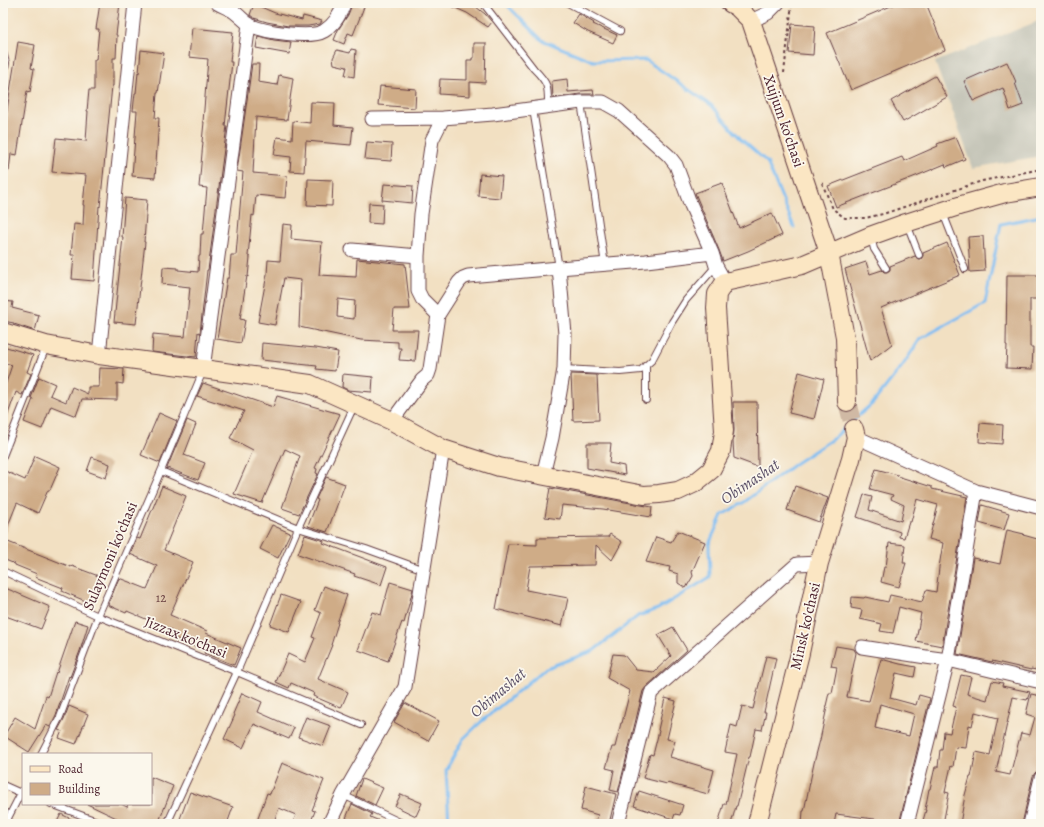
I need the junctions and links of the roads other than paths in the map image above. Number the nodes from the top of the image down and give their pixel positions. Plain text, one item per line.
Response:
1 (135, 3) edge
2 (217, 3) edge
3 (483, 3) edge
4 (568, 3) edge
5 (730, 3) edge
6 (778, 3) edge
7 (344, 4) dead end
8 (751, 21) junction
9 (249, 24) junction
10 (620, 31) dead end
11 (3, 52) edge
12 (3, 79) edge
13 (581, 102) junction
14 (548, 106) junction
15 (532, 108) junction
16 (443, 118) junction
17 (372, 119) dead end
18 (1041, 187) edge
19 (942, 211) junction
20 (906, 223) junction
21 (870, 236) junction
22 (352, 250) dead end
23 (712, 253) junction
24 (829, 253) junction
25 (959, 254) junction
26 (919, 255) dead end
27 (418, 256) junction
28 (953, 257) dead end
29 (605, 265) junction
30 (716, 266) junction
31 (559, 268) junction
32 (886, 268) dead end
33 (965, 269) dead end
34 (725, 282) junction
35 (438, 315) junction
36 (3, 332) edge
37 (46, 346) junction
38 (99, 355) junction
39 (646, 365) junction
40 (203, 369) junction
41 (564, 369) junction
42 (646, 400) dead end
43 (847, 402) tunnel mouth
44 (355, 405) junction
45 (392, 421) junction
46 (854, 433) joint
47 (443, 449) junction
48 (3, 456) edge
49 (161, 471) junction
50 (543, 475) junction
51 (976, 491) junction
52 (1041, 508) edge
53 (298, 528) junction
54 (819, 563) junction
55 (424, 570) junction
56 (3, 571) edge
57 (98, 616) junction
58 (862, 646) dead end
59 (948, 660) junction
60 (237, 672) junction
61 (1041, 682) edge
62 (361, 725) dead end
63 (42, 753) edge
64 (1041, 778) edge
65 (3, 785) edge
66 (22, 792) edge
67 (343, 795) junction
68 (54, 805) edge
69 (5, 824) edge
70 (105, 824) edge
71 (167, 824) edge
72 (329, 824) edge
73 (404, 824) edge
74 (618, 824) edge
75 (757, 824) edge
76 (907, 824) edge
77 (1030, 824) edge

1 - 38 street
2 - 9 street
3 - 14 lane
4 - 10 lane
5 - 8 street
6 - 8 street
7 - 9 street
8 - 24 street, Xujjum ko'chasi
9 - 40 street
11 - 12 lane
13 - 14 street
13 - 23 street
13 - 29 lane
14 - 15 street
15 - 16 street
15 - 31 lane
16 - 17 street
16 - 27 street
18 - 19 street
19 - 20 street
19 - 25 lane
20 - 21 street
20 - 26 lane
21 - 24 street
21 - 32 lane
22 - 27 street
23 - 29 street
23 - 30 street
24 - 34 street
24 - 43 street
25 - 28 lane
25 - 33 lane
27 - 35 street
29 - 31 street
30 - 34 street
30 - 39 lane
31 - 35 street
31 - 41 street
34 - 50 street
35 - 45 street
36 - 37 street
37 - 38 street
37 - 48 lane
38 - 40 street
39 - 41 lane
39 - 42 lane
40 - 44 street
40 - 49 lane, Sulaymoni ko'chasi
41 - 50 street
44 - 45 street
44 - 53 lane
45 - 47 street
46 - 51 street
46 - 54 street, Minsk ko'chasi
47 - 50 street
47 - 55 street
49 - 53 lane
49 - 57 lane, Sulaymoni ko'chasi
51 - 52 street
51 - 59 street
53 - 55 lane
53 - 60 lane
54 - 74 street
54 - 75 street, Minsk ko'chasi
55 - 67 street
56 - 57 lane, Jizzax ko'chasi
57 - 60 lane, Jizzax ko'chasi
57 - 63 lane, Sulaymoni ko'chasi
58 - 59 street
59 - 61 street
59 - 76 street
60 - 62 lane, Jizzax ko'chasi
60 - 71 lane
64 - 77 street
65 - 66 lane
66 - 69 lane
67 - 72 street
67 - 73 lane
68 - 70 lane

